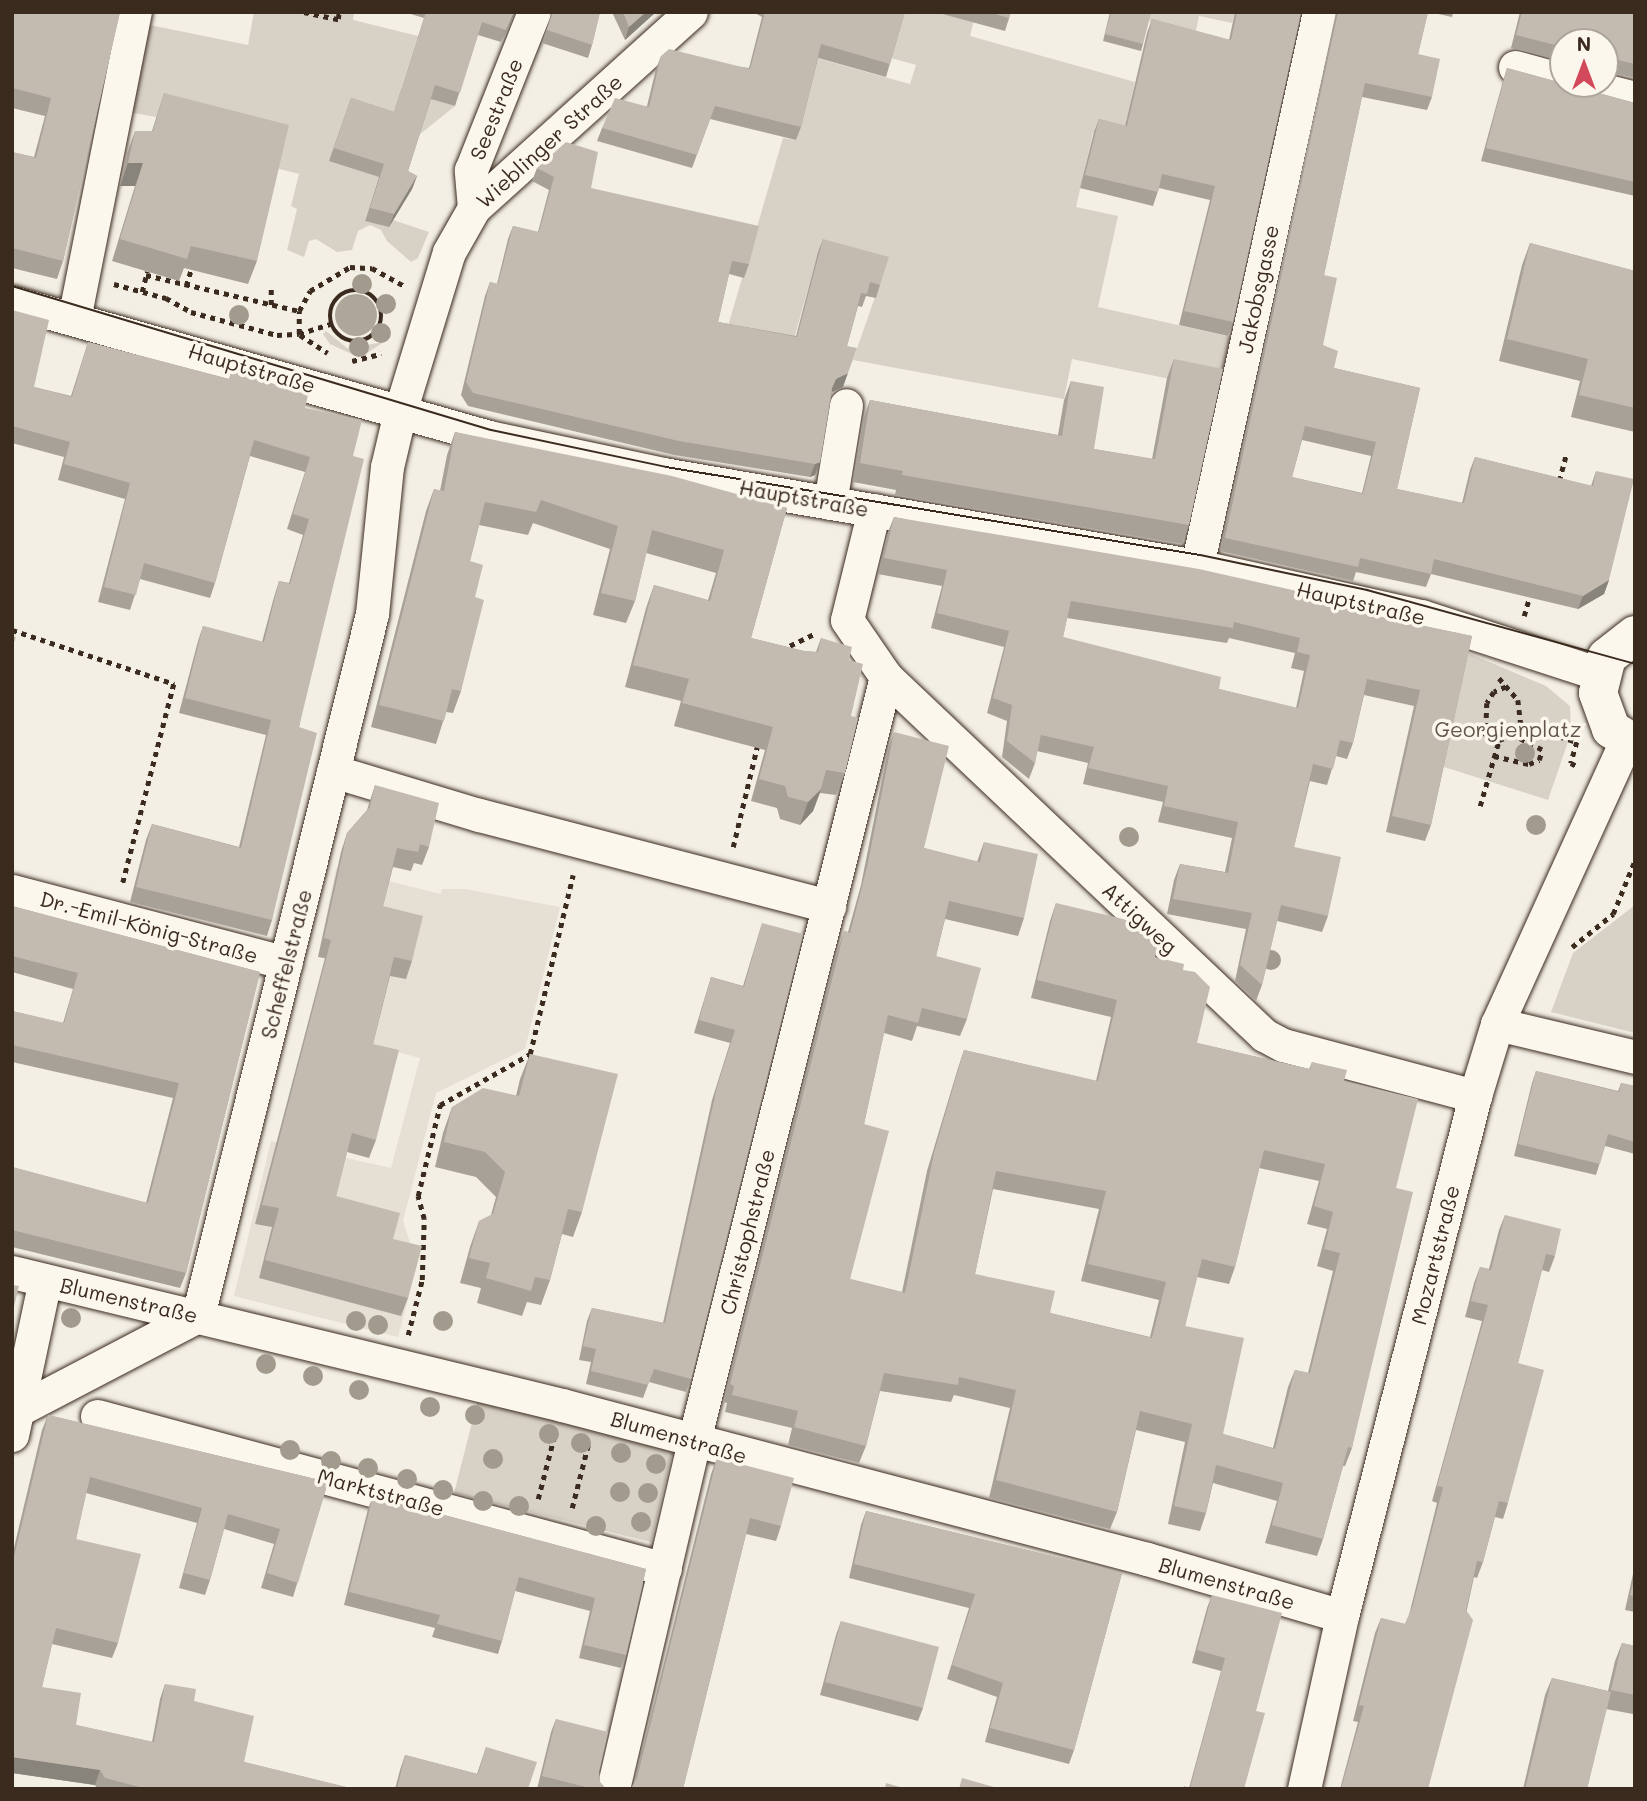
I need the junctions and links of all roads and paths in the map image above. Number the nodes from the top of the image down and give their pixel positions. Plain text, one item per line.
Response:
1 (135, 12) edge
2 (304, 12) edge
3 (339, 12) edge
4 (534, 12) edge
5 (691, 12) edge
6 (1319, 12) edge
7 (1515, 67) edge
8 (1549, 76) edge
9 (474, 208) junction
10 (196, 252) edge
11 (119, 286) dead end
12 (186, 286) junction
13 (271, 289) dead end
14 (142, 292) junction
15 (12, 302) edge
16 (271, 305) junction
17 (299, 311) junction
18 (430, 313) junction
19 (74, 319) junction
20 (330, 324) junction
21 (299, 334) junction
22 (388, 347) dead end
23 (846, 405) dead end
24 (400, 412) junction
25 (1566, 455) dead end
26 (1556, 493) edge
27 (830, 503) junction
28 (874, 510) junction
29 (1197, 566) junction
30 (1533, 583) edge
31 (12, 630) edge
32 (854, 632) junction
33 (1635, 635) edge
34 (1500, 639) junction
35 (778, 661) edge
36 (1599, 674) junction
37 (887, 677) junction
38 (1506, 687) junction
39 (1521, 724) junction
40 (1513, 735) junction
41 (760, 737) edge
42 (1499, 740) junction
43 (1630, 742) edge
44 (1494, 756) junction
45 (333, 771) junction
46 (1607, 781) junction
47 (1480, 806) dead end
48 (582, 841) junction
49 (1635, 860) edge
50 (725, 878) junction
51 (12, 891) edge
52 (829, 906) junction
53 (114, 918) junction
54 (1563, 956) dead end
55 (286, 963) junction
56 (1497, 1024) junction
57 (1635, 1057) edge
58 (1475, 1096) junction
59 (12, 1272) edge
60 (45, 1280) junction
61 (198, 1315) junction
62 (401, 1367) junction
63 (562, 1405) junction
64 (595, 1414) junction
65 (97, 1416) dead end
66 (15, 1423) edge
67 (694, 1440) junction
68 (530, 1532) junction
69 (564, 1542) junction
70 (665, 1569) junction
71 (1342, 1616) junction
72 (613, 1789) edge
73 (1304, 1789) edge

1 - 19 street
2 - 3 path
4 - 9 street, Seestraße
5 - 9 street, Wieblinger Straße
6 - 29 street, Jakobsgasse
7 - 8 street
9 - 18 street, Wieblinger Straße
10 - 12 path
11 - 14 path
12 - 14 path
12 - 16 path
13 - 16 path
14 - 21 path
15 - 19 street, Hauptstraße
16 - 17 path
17 - 18 path
17 - 21 path
18 - 24 street, Wieblinger Straße
19 - 24 street, Hauptstraße
20 - 20 path
20 - 21 path
21 - 22 path
23 - 27 street
24 - 27 street, Hauptstraße
24 - 45 street, Scheffelstraße
25 - 26 path
27 - 28 street, Hauptstraße
28 - 29 street, Hauptstraße
28 - 32 street
29 - 34 street, Hauptstraße
30 - 34 path
31 - 53 path
32 - 35 path
32 - 37 street, Attigweg
33 - 36 main road
34 - 36 street, Hauptstraße
34 - 38 path
36 - 43 main road
37 - 52 street, Christophstraße
37 - 58 street, Attigweg
38 - 39 path
38 - 42 path
39 - 40 path
39 - 46 path
40 - 42 path
40 - 44 path
41 - 50 path
42 - 44 path
43 - 46 street, Mozartstraße
44 - 47 path
45 - 48 street
45 - 55 street, Scheffelstraße
46 - 56 street, Mozartstraße
48 - 50 street
48 - 62 path
49 - 54 path
50 - 52 street
51 - 53 street, Dr.-Emil-König-Straße
52 - 67 street, Christophstraße
53 - 55 street, Dr.-Emil-König-Straße
55 - 61 street, Scheffelstraße
56 - 57 street
56 - 58 street, Mozartstraße
58 - 71 street, Mozartstraße
59 - 60 street, Blumenstraße
60 - 61 street, Blumenstraße
60 - 66 street
61 - 62 street, Blumenstraße
61 - 66 street
62 - 63 street, Blumenstraße
63 - 64 street, Blumenstraße
63 - 68 path
64 - 67 street, Blumenstraße
64 - 69 path
65 - 68 street, Marktstraße
67 - 70 street, Christophstraße
67 - 71 street, Blumenstraße
68 - 69 street, Marktstraße
69 - 70 street, Marktstraße
70 - 72 street, Christophstraße
71 - 73 street, Mozartstraße

